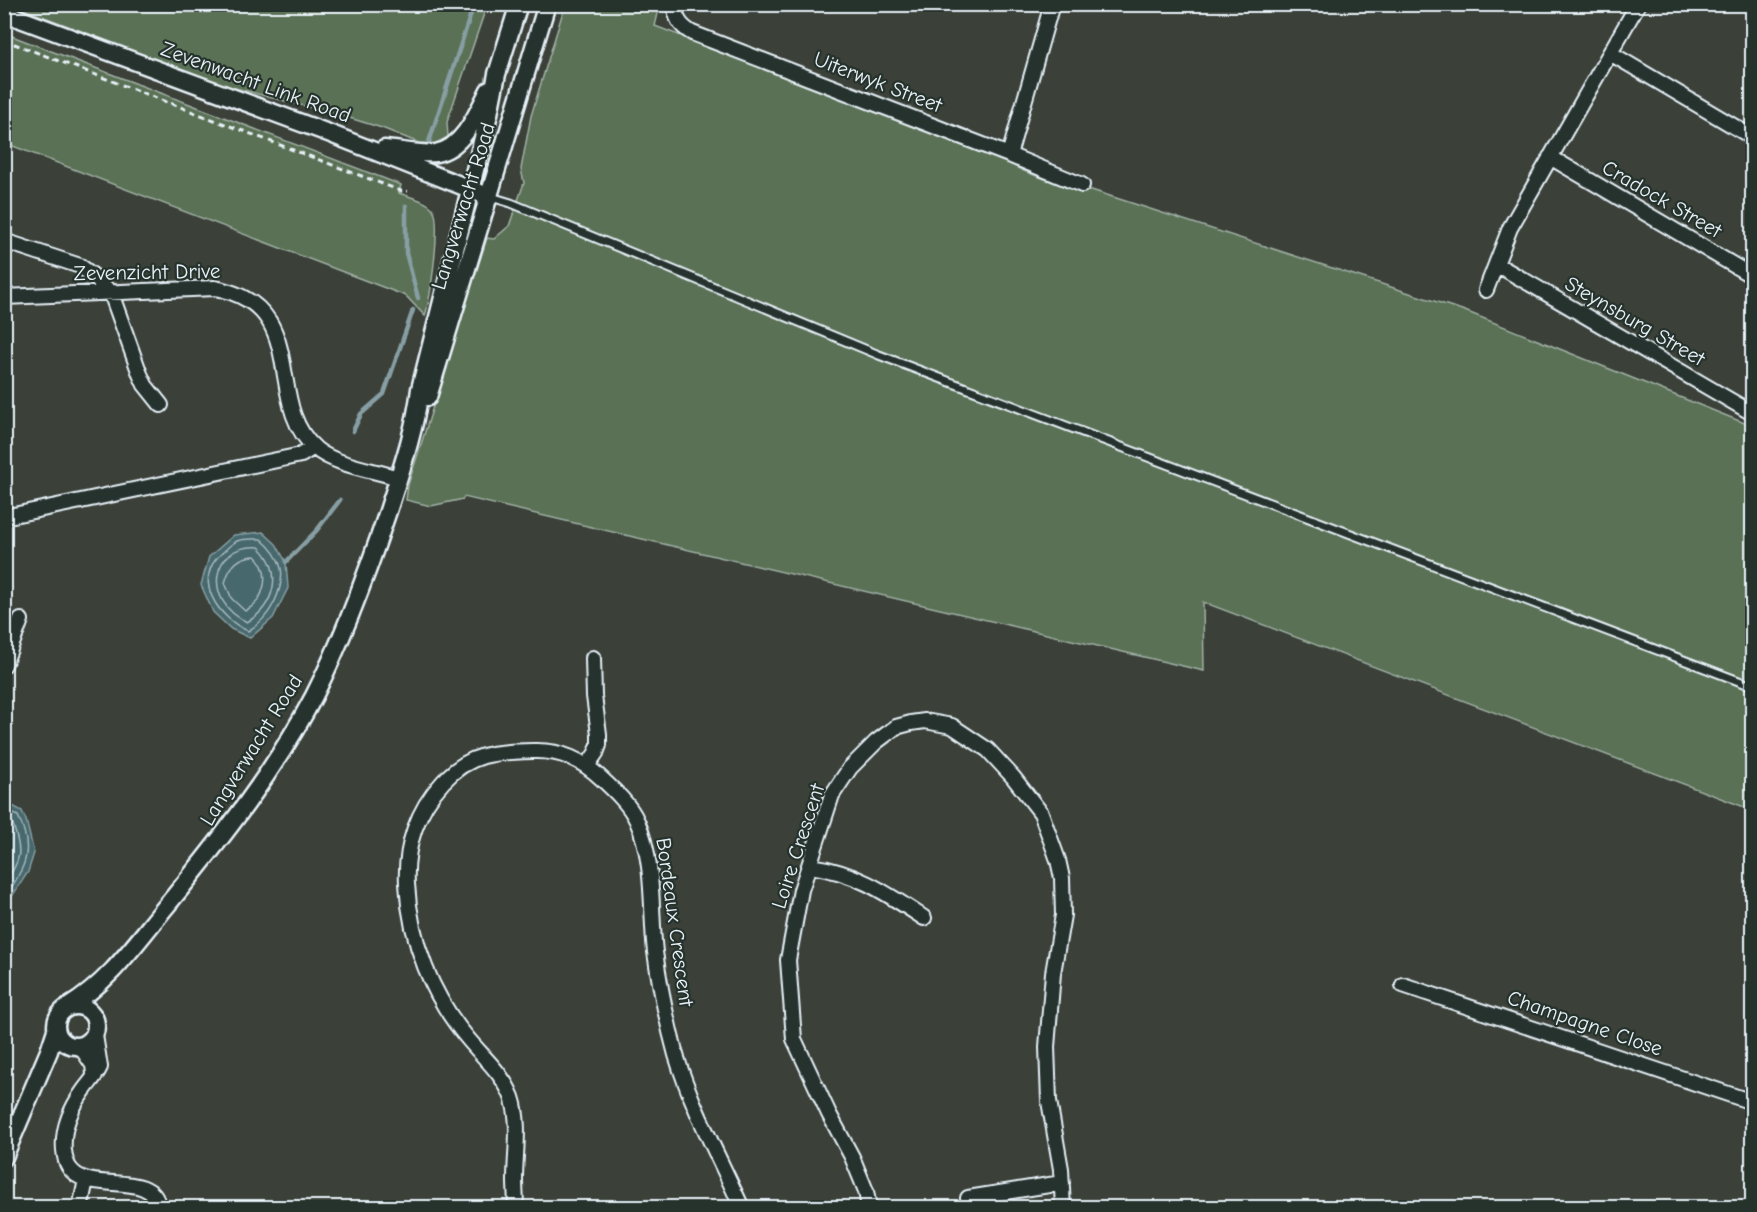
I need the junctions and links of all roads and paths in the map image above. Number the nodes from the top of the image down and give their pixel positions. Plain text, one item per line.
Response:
1 (519, 4) edge
2 (547, 4) edge
3 (675, 4) edge
4 (1052, 4) edge
5 (1638, 4) edge
6 (4, 13) edge
7 (4, 40) edge
8 (1610, 53) junction
9 (497, 74) junction
10 (1752, 137) edge
11 (363, 146) junction
12 (1009, 155) junction
13 (1550, 157) junction
14 (1082, 185) dead end
15 (470, 189) junction
16 (408, 191) dead end
17 (490, 196) junction
18 (4, 241) edge
19 (1496, 264) junction
20 (1751, 271) edge
21 (1486, 290) dead end
22 (111, 293) junction
23 (4, 297) edge
24 (160, 405) dead end
25 (1752, 413) edge
26 (417, 419) junction
27 (314, 447) junction
28 (398, 478) junction
29 (4, 516) edge
30 (21, 620) dead end
31 (593, 658) dead end
32 (4, 665) edge
33 (1752, 686) edge
34 (588, 766) junction
35 (810, 866) junction
36 (924, 918) dead end
37 (110, 975) junction
38 (1403, 985) dead end
39 (68, 1007) junction
40 (95, 1027) junction
41 (56, 1029) junction
42 (77, 1046) junction
43 (94, 1076) junction
44 (37, 1081) junction
45 (1752, 1102) edge
46 (4, 1157) edge
47 (86, 1180) junction
48 (1062, 1183) junction
49 (968, 1198) dead end
50 (80, 1208) edge
51 (159, 1208) edge
52 (516, 1208) edge
53 (742, 1208) edge
54 (869, 1208) edge
55 (1063, 1208) edge

1 - 9 street, Langverwacht Road
2 - 17 street, Langverwacht Road
3 - 12 street, Uiterwyk Street
4 - 12 street
5 - 8 street
6 - 11 street, Zevenwacht Link Road
7 - 16 path
8 - 10 street
8 - 13 street
9 - 11 street
9 - 15 street, Langverwacht Road
11 - 15 street, Zevenwacht Link Road
12 - 14 street, Uiterwyk Street
13 - 19 street
13 - 20 street, Cradock Street
15 - 17 street, Zevenwacht Link Road
15 - 26 street, Langverwacht Road
17 - 26 street, Langverwacht Road
17 - 33 lane
18 - 22 street
19 - 21 street
19 - 25 street, Steynsburg Street
22 - 23 street, Zevenzicht Drive
22 - 24 street
22 - 27 street, Zevenzicht Drive
26 - 28 street, Langverwacht Road
27 - 28 street, Zevenzicht Drive
27 - 29 street
28 - 37 street, Langverwacht Road
30 - 32 street
31 - 34 street
34 - 52 street, Bordeaux Crescent
34 - 53 street, Bordeaux Crescent
35 - 36 street
35 - 48 street, Loire Crescent
35 - 54 street, Loire Crescent
37 - 39 street, Langverwacht Road
37 - 40 street, Langverwacht Road
38 - 45 street, Champagne Close
39 - 40 street
39 - 41 street
40 - 42 street
40 - 43 street
41 - 42 street
41 - 44 street
42 - 43 street
42 - 44 street
43 - 47 street
44 - 46 street
47 - 50 street
47 - 51 street
48 - 49 street
48 - 55 street, Loire Crescent

